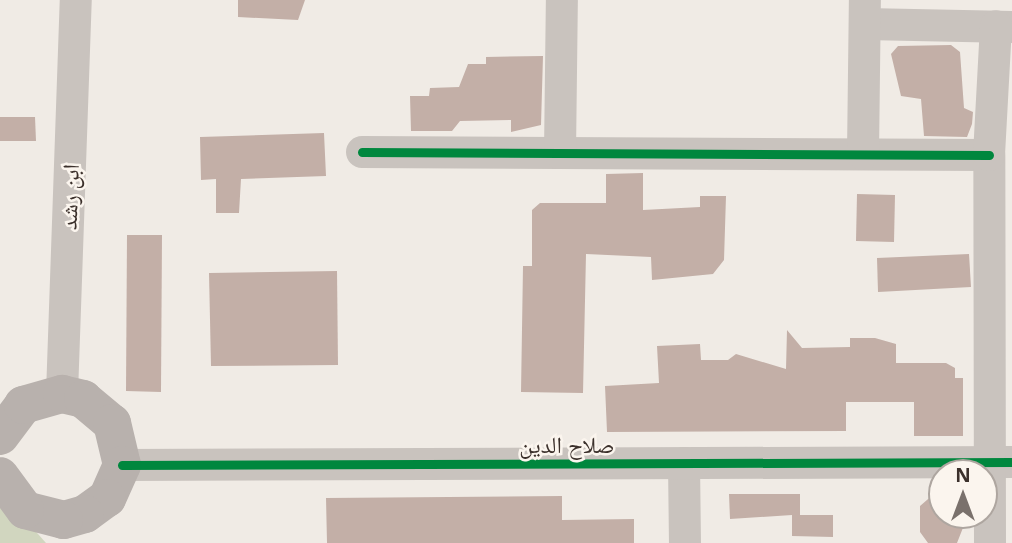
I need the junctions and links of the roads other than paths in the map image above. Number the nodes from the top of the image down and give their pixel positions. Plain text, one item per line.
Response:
1 (76, 0) edge
2 (562, 0) edge
3 (865, 12) edge
4 (1004, 27) edge
5 (362, 152) dead end
6 (560, 153) junction
7 (863, 153) junction
8 (989, 155) junction
9 (62, 394) junction
10 (0, 436) edge
11 (1001, 462) edge
12 (684, 463) junction
13 (122, 465) junction
14 (0, 476) edge
15 (64, 531) edge
16 (685, 543) edge
17 (990, 543) edge

1 - 9 street, ابن رشد
2 - 6 street
3 - 4 street
3 - 7 street
4 - 8 street
5 - 6 street
6 - 7 street
7 - 8 street
8 - 11 street
9 - 10 main road
9 - 13 main road
11 - 12 street, صلاح الدين
11 - 17 street
12 - 13 street, صلاح الدين
12 - 16 street
13 - 15 main road
14 - 15 main road

